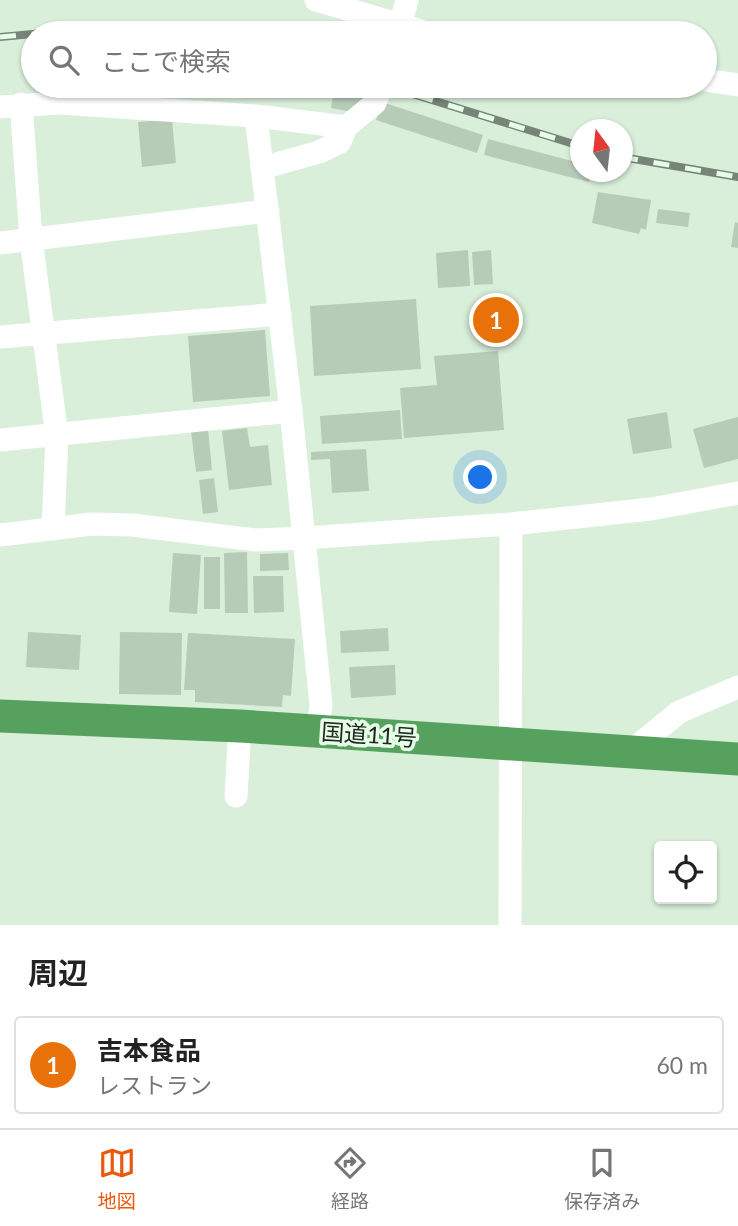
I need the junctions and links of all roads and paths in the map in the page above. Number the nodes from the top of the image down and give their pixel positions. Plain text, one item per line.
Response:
1 (316, 0) edge
2 (407, 0) edge
3 (376, 21) edge
4 (401, 21) edge
5 (717, 82) edge
6 (738, 85) edge
7 (377, 98) edge
8 (11, 106) edge
9 (256, 116) junction
10 (346, 127) junction
11 (262, 168) junction
12 (268, 211) junction
13 (31, 239) junction
14 (0, 243) edge
15 (280, 314) junction
16 (41, 334) junction
17 (0, 337) edge
18 (291, 411) junction
19 (57, 436) junction
20 (0, 440) edge
21 (738, 493) edge
22 (510, 524) junction
23 (53, 529) junction
24 (0, 535) edge
25 (304, 538) junction
26 (738, 687) edge
27 (0, 716) edge
28 (240, 726) junction
29 (318, 731) junction
30 (510, 744) junction
31 (630, 752) junction
32 (738, 759) edge
33 (236, 796) dead end
34 (510, 925) edge

1 - 3 street
2 - 4 street
5 - 6 street
7 - 10 street
8 - 9 street
8 - 13 street
9 - 10 street
9 - 11 street
10 - 11 street
11 - 12 street
12 - 13 street
12 - 15 street
13 - 14 street
13 - 16 street
15 - 16 street
15 - 18 street
16 - 17 street
16 - 19 street
18 - 19 street
18 - 25 street
19 - 20 street
19 - 23 street
21 - 22 street
22 - 25 street
22 - 30 street
23 - 24 street
23 - 25 street
25 - 29 street
26 - 31 street
27 - 28 highway, 国道11号
28 - 29 highway, 国道11号
28 - 33 street
29 - 30 highway, 国道11号
30 - 31 highway, 国道11号
30 - 34 street
31 - 32 highway, 国道11号

